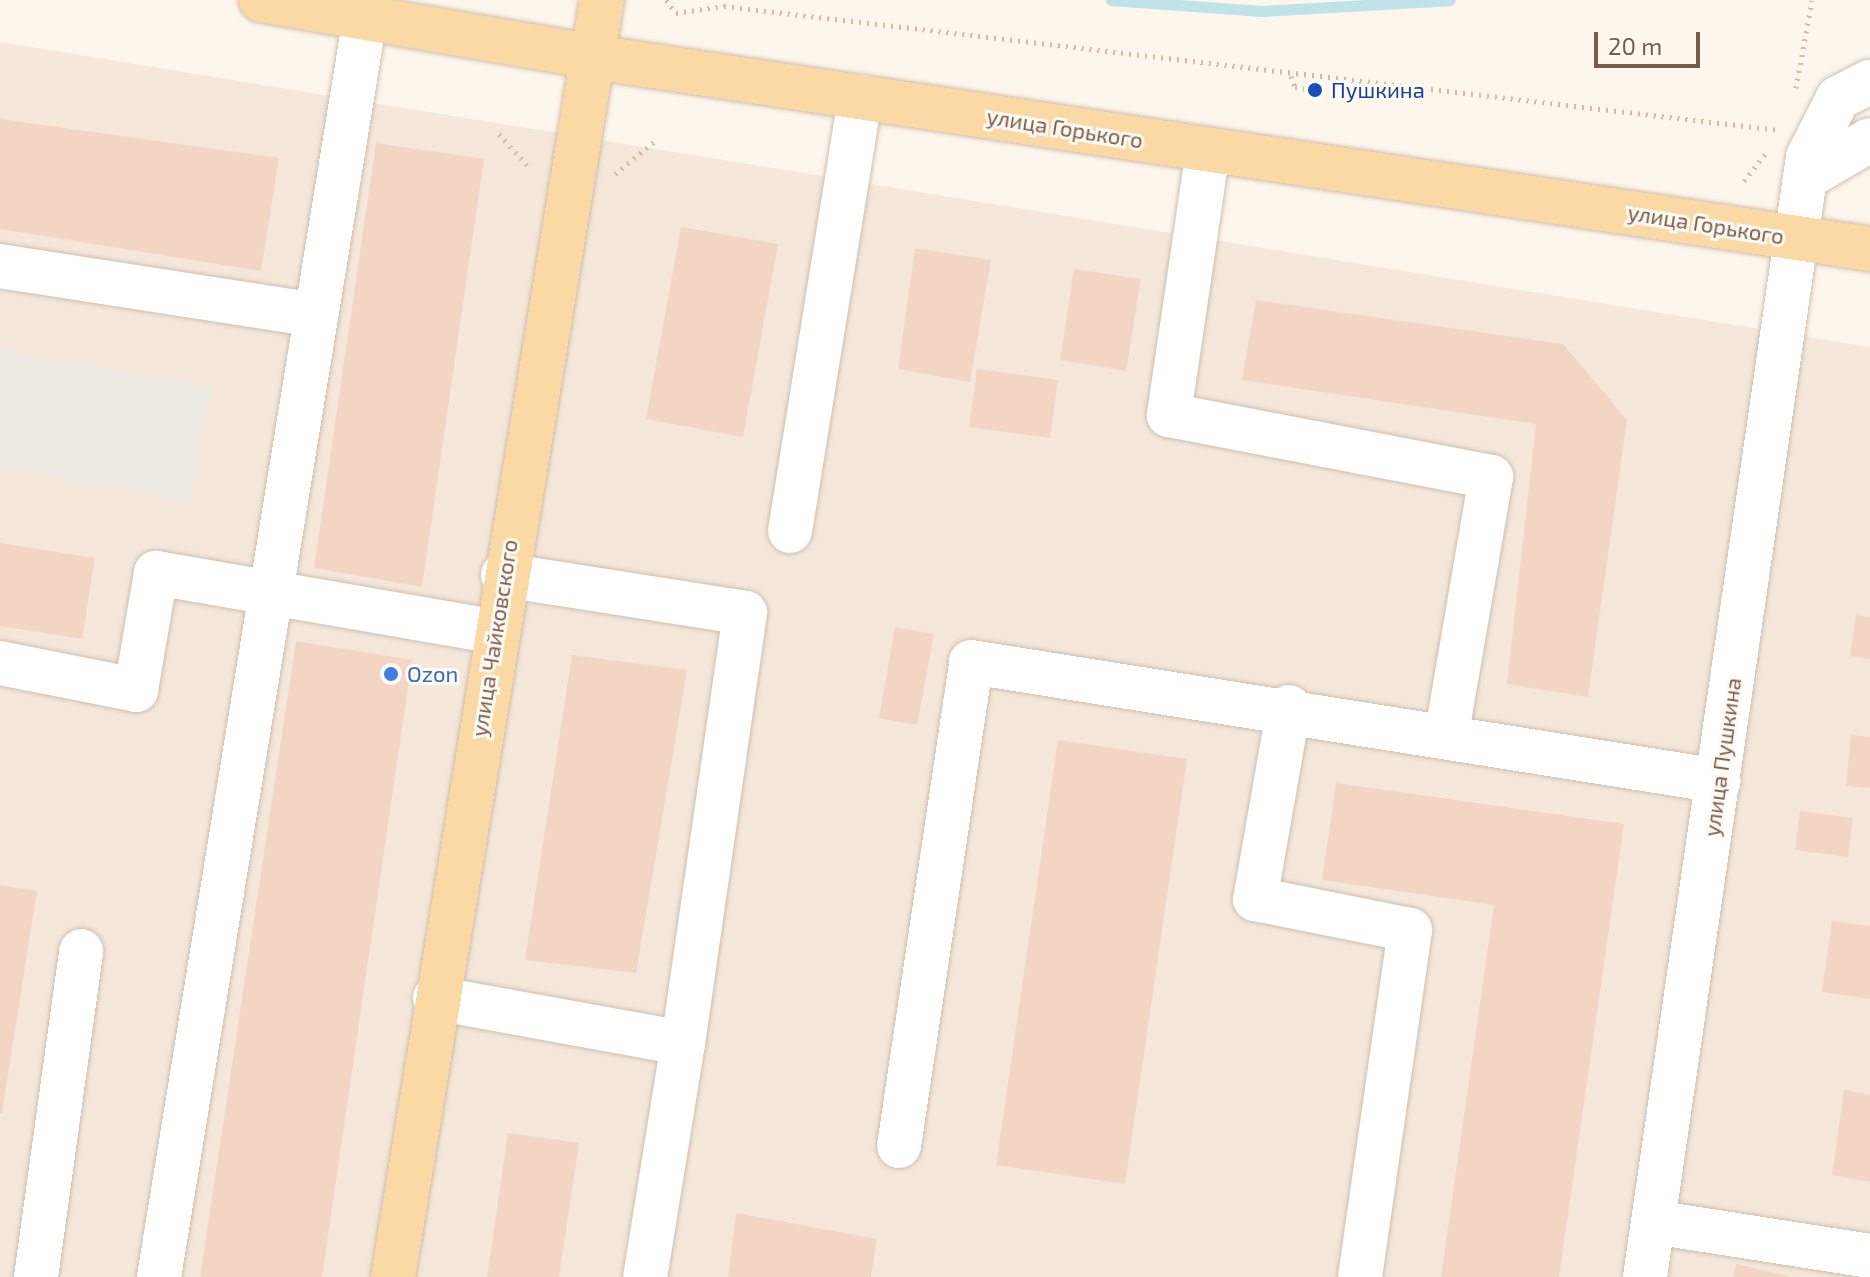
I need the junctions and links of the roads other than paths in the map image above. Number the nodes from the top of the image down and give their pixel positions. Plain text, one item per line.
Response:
1 (261, 0) edge
2 (602, 0) edge
3 (365, 17) junction
4 (593, 57) junction
5 (1870, 82) edge
6 (860, 97) junction
7 (1870, 140) edge
8 (1208, 150) junction
9 (1805, 178) junction
10 (1794, 237) junction
11 (1870, 249) edge
12 (0, 266) edge
13 (315, 315) junction
14 (790, 531) dead end
15 (503, 575) junction
16 (270, 590) junction
17 (496, 632) junction
18 (0, 663) edge
19 (1289, 707) junction
20 (1447, 732) junction
21 (1719, 781) junction
22 (81, 951) dead end
23 (435, 998) junction
24 (683, 1043) junction
25 (899, 1146) dead end
26 (1653, 1222) junction
27 (1870, 1256) edge
28 (36, 1277) edge
29 (159, 1277) edge
30 (393, 1277) edge
31 (645, 1277) edge
32 (1360, 1277) edge
33 (1645, 1277) edge

1 - 3 main road, улица Горького
2 - 4 main road, улица Чайковского
3 - 4 main road, улица Горького
3 - 13 street
4 - 6 main road, улица Горького
4 - 15 main road, улица Чайковского
5 - 9 street, улица Пушкина
6 - 8 main road, улица Горького
6 - 14 street
7 - 9 street
8 - 10 main road, улица Горького
8 - 20 street
9 - 10 street, улица Пушкина
10 - 11 main road, улица Горького
10 - 21 street, улица Пушкина
12 - 13 street
13 - 16 street
15 - 17 main road, улица Чайковского
15 - 24 street
16 - 17 street
16 - 18 street
16 - 29 street
17 - 23 main road, улица Чайковского
19 - 20 street
19 - 25 street
19 - 32 street
20 - 21 street
21 - 26 street, улица Пушкина
22 - 28 street
23 - 24 street
23 - 30 main road, улица Чайковского
24 - 31 street
26 - 27 street
26 - 33 street, улица Пушкина

